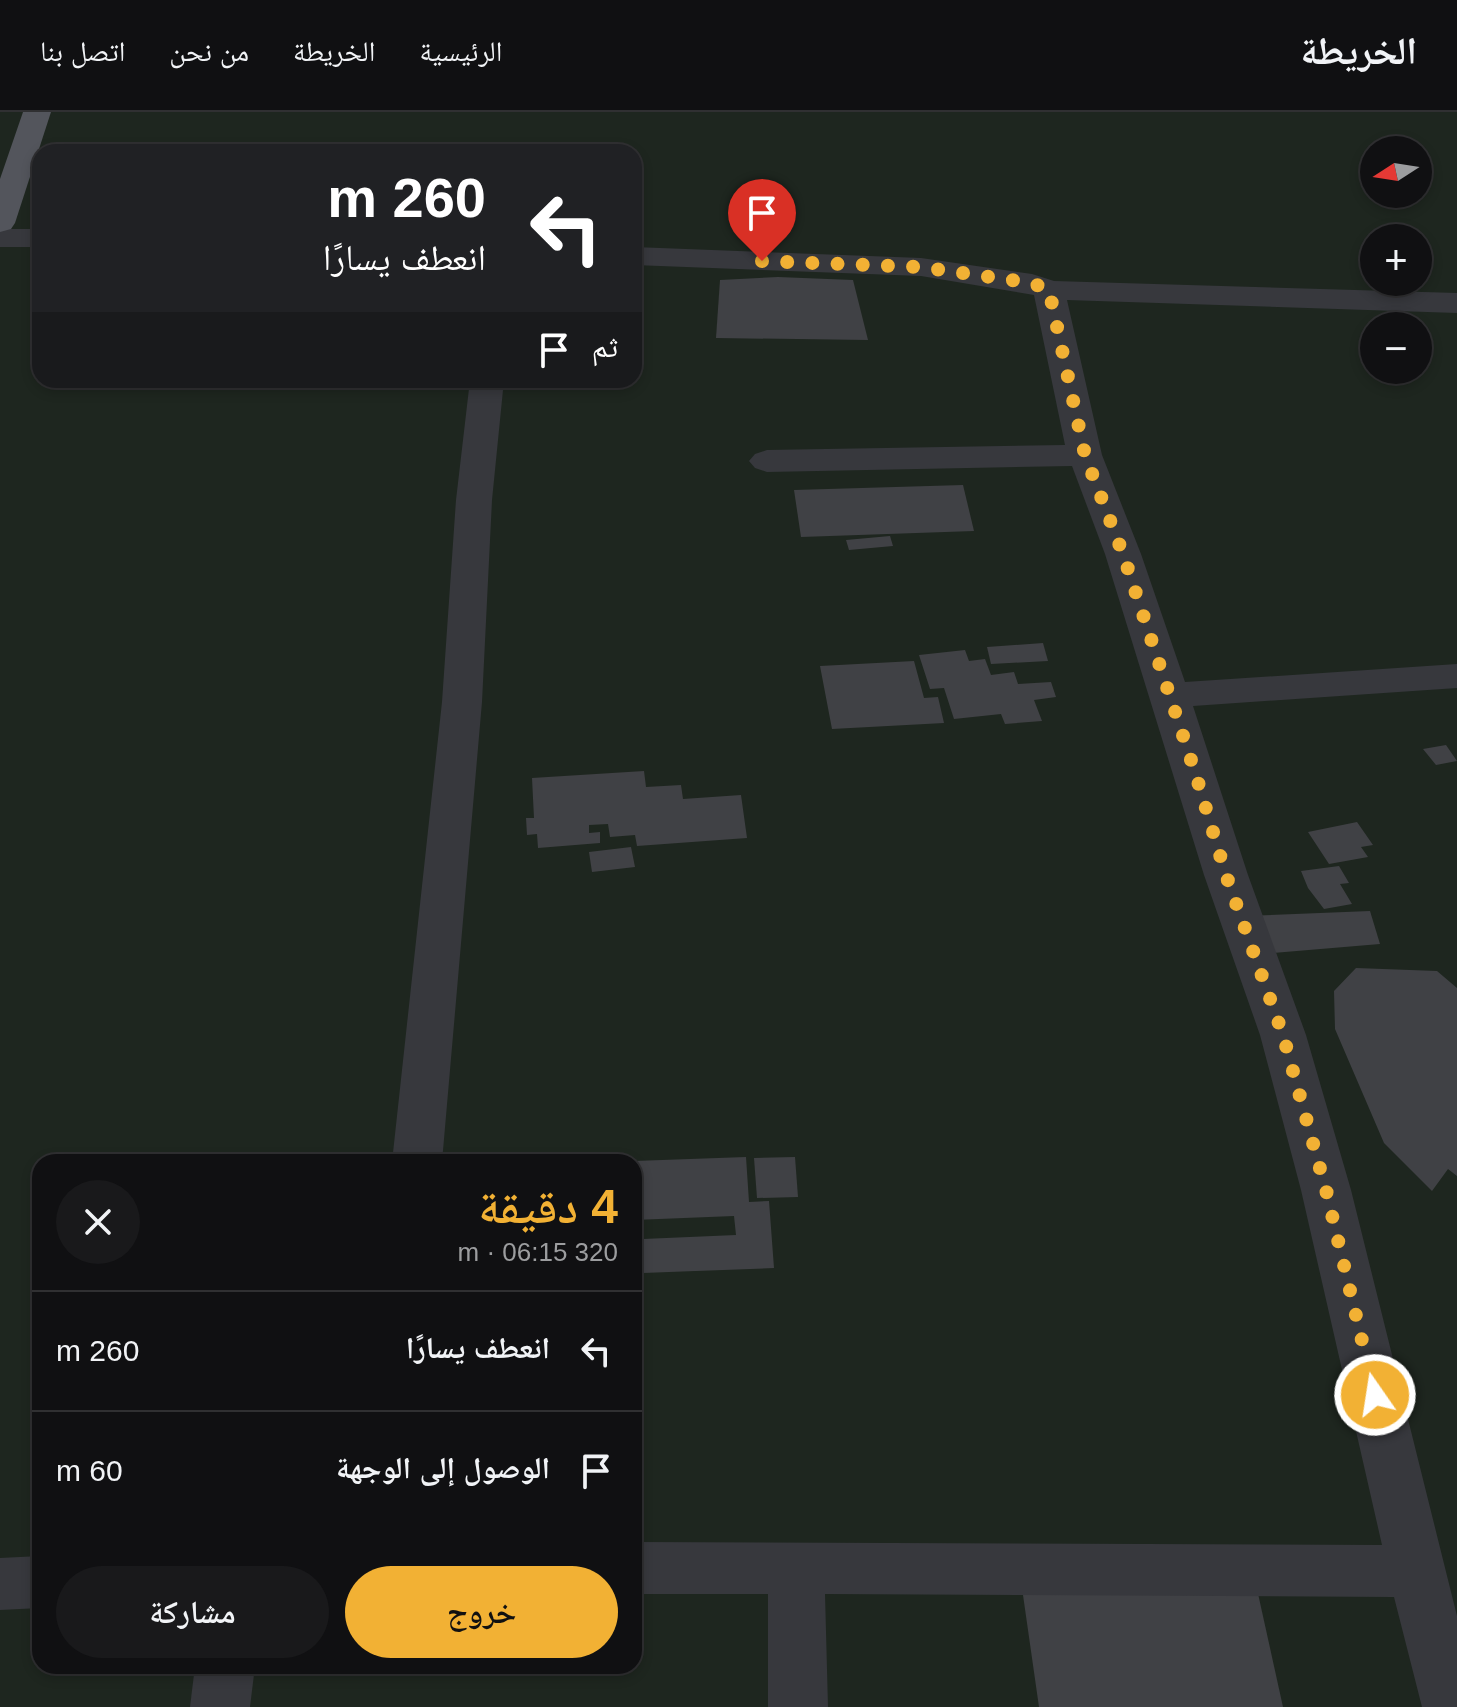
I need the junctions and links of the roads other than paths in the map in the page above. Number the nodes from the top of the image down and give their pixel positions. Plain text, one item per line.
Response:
1 (37, 112) edge
2 (0, 223) edge
3 (0, 238) edge
4 (32, 238) edge
5 (642, 256) edge
6 (1049, 290) junction
7 (1457, 303) edge
8 (486, 388) edge
9 (1085, 455) junction
10 (767, 461) dead end
11 (1457, 676) edge
12 (1170, 695) junction
13 (417, 1154) edge
14 (642, 1568) edge
15 (796, 1569) junction
16 (1416, 1571) junction
17 (32, 1582) edge
18 (0, 1584) edge
19 (224, 1674) edge
20 (220, 1707) edge
21 (798, 1707) edge
22 (1452, 1707) edge

1 - 2 main road
3 - 4 street
5 - 6 street
6 - 7 street
6 - 9 street
8 - 13 street
9 - 10 street
9 - 12 street
11 - 12 street
12 - 16 street
14 - 15 street
15 - 16 street
15 - 21 street
16 - 22 street
17 - 18 street
19 - 20 street

